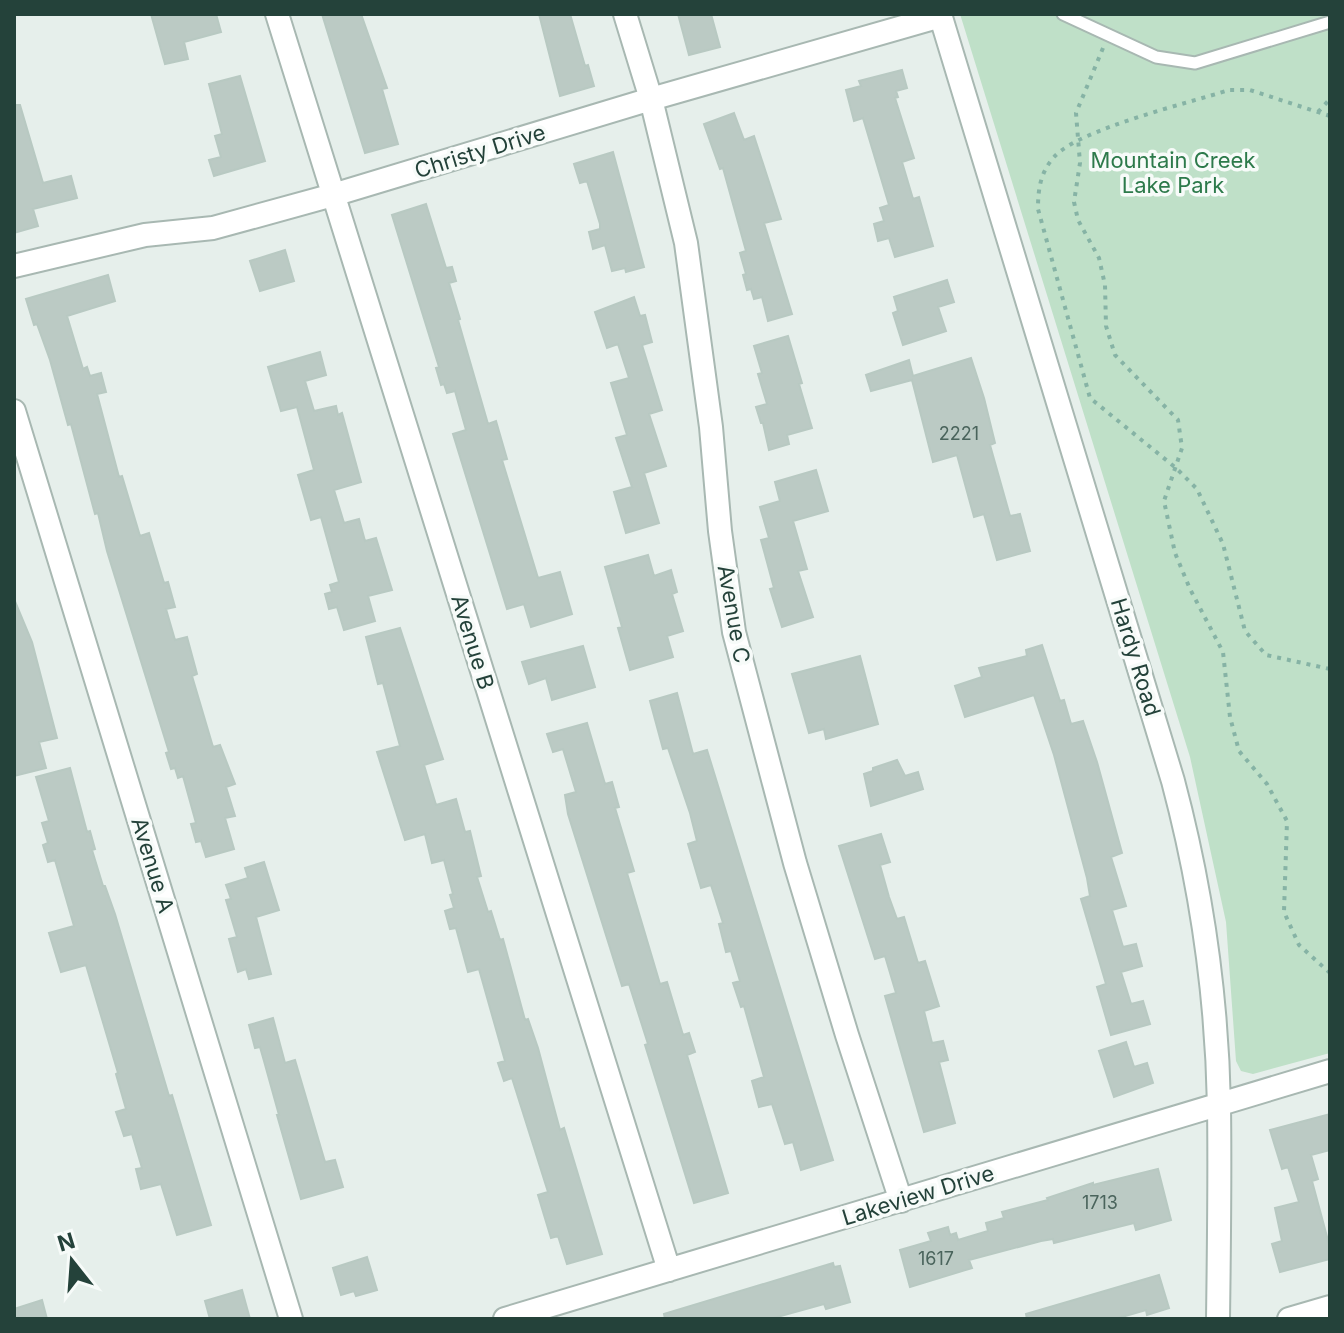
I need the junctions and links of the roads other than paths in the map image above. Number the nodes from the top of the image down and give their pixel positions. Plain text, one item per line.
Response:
1 (277, 14) edge
2 (625, 14) edge
3 (1063, 14) edge
4 (943, 15) edge
5 (1330, 22) edge
6 (651, 99) junction
7 (333, 195) junction
8 (14, 266) edge
9 (14, 411) edge
10 (1330, 1071) edge
11 (1219, 1103) junction
12 (901, 1201) junction
13 (669, 1270) junction
14 (1330, 1307) edge
15 (291, 1319) edge
16 (505, 1319) edge
17 (1218, 1319) edge
18 (1289, 1319) edge

1 - 7 street, Avenue B
2 - 6 street, Avenue C
3 - 5 lane
4 - 6 street, Christy Drive
4 - 11 street, Hardy Road
6 - 7 street, Christy Drive
6 - 12 street, Avenue C
7 - 8 street, Christy Drive
7 - 13 street, Avenue B
9 - 15 street, Avenue A
10 - 11 street, Lakeview Drive
11 - 12 street, Lakeview Drive
11 - 17 street, Hardy Road
12 - 13 street, Lakeview Drive
13 - 16 street, Lakeview Drive
14 - 18 street

